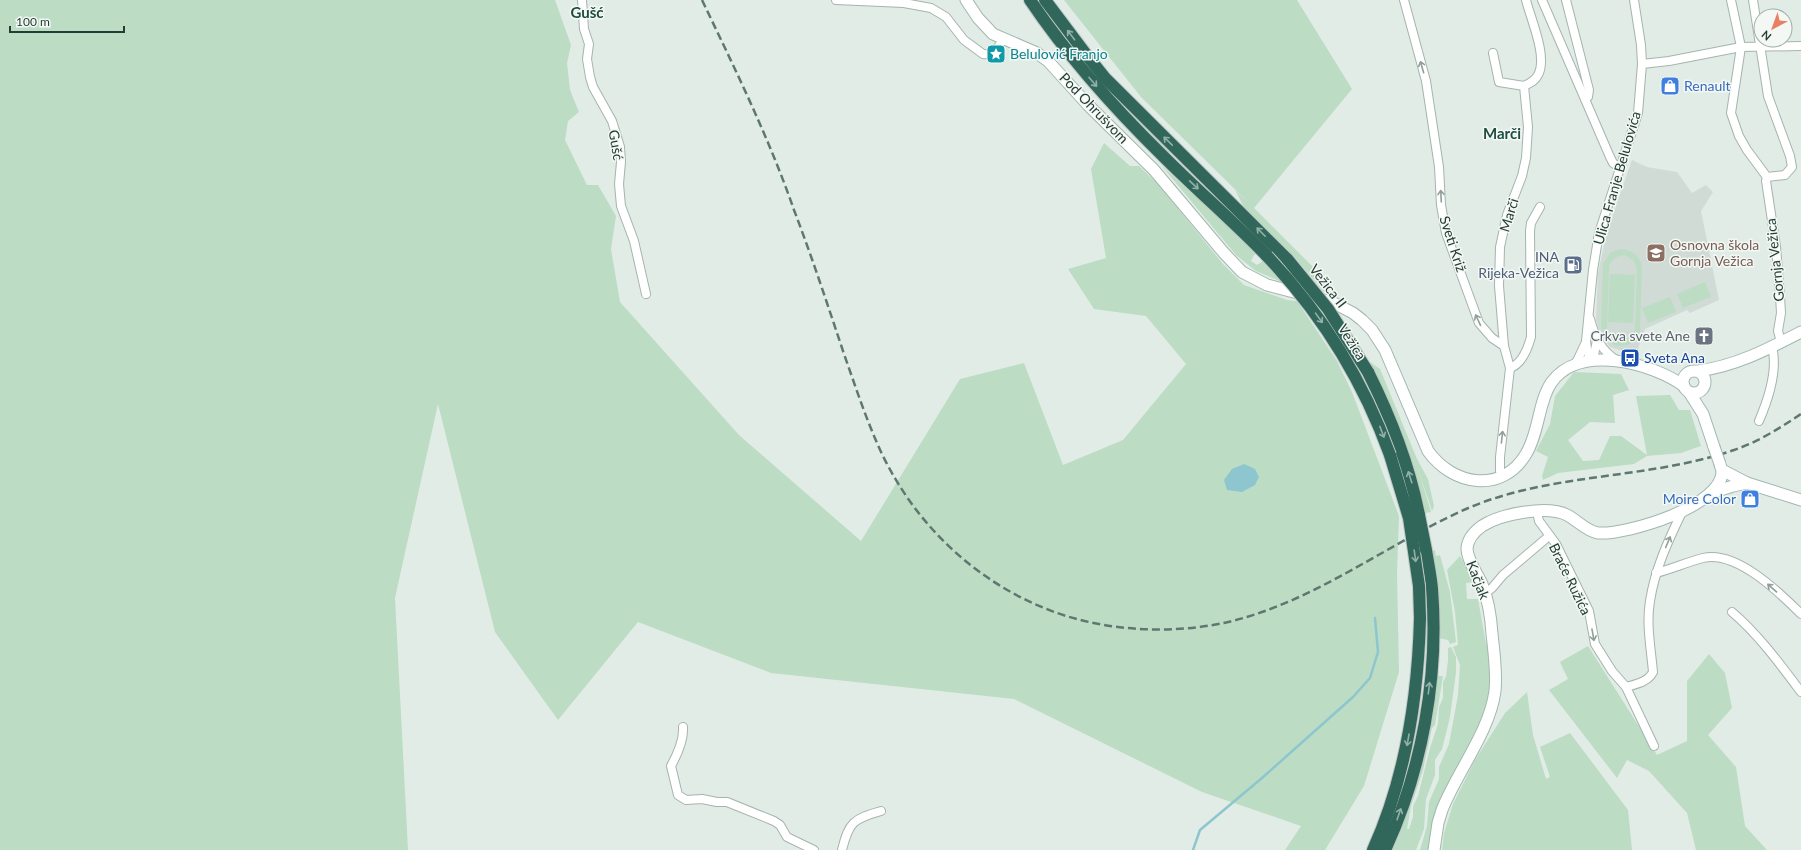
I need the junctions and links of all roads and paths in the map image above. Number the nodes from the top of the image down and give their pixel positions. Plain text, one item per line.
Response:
1 (582, 0) edge
2 (836, 0) edge
3 (966, 0) edge
4 (1030, 0) edge
5 (1045, 0) edge
6 (1404, 0) edge
7 (1526, 0) edge
8 (1542, 0) edge
9 (1566, 0) edge
10 (1634, 0) edge
11 (1731, 0) edge
12 (1003, 40) junction
13 (1753, 46) edge
14 (1741, 47) junction
15 (1761, 48) edge
16 (1493, 53) dead end
17 (1642, 64) junction
18 (1524, 86) junction
19 (1584, 99) junction
20 (1620, 168) junction
21 (1767, 177) junction
22 (1540, 207) dead end
23 (646, 294) dead end
24 (1589, 316) junction
25 (1801, 332) edge
26 (1597, 340) junction
27 (1586, 341) junction
28 (1777, 345) junction
29 (1504, 346) junction
30 (1592, 360) junction
31 (1620, 362) junction
32 (1574, 365) junction
33 (1730, 365) junction
34 (1510, 368) junction
35 (1654, 371) junction
36 (1693, 371) junction
37 (1704, 385) junction
38 (1687, 389) junction
39 (1703, 414) junction
40 (1759, 421) dead end
41 (1721, 467) junction
42 (1502, 475) junction
43 (1747, 483) junction
44 (1710, 493) junction
45 (1801, 500) edge
46 (1537, 512) junction
47 (1682, 512) junction
48 (1414, 516) junction
49 (1549, 536) junction
50 (1656, 572) junction
51 (1485, 593) junction
52 (1732, 612) dead end
53 (1801, 614) edge
54 (1626, 687) junction
55 (1801, 692) edge
56 (683, 727) dead end
57 (1654, 746) dead end
58 (881, 811) dead end
59 (814, 850) edge
60 (842, 850) edge
61 (1373, 850) edge
62 (1385, 850) edge
63 (1434, 850) edge

1 - 23 street, Gušć
2 - 12 street
3 - 12 street, Pod Ohrušvom
4 -> 48 highway, Vežica, bridge
48 -> 5 highway, Vežica II, bridge
29 -> 6 street, Sveti Križ
7 - 18 street
8 - 19 street
9 - 19 street
10 - 17 street, Ulica Franje Belulovića
11 - 14 street
12 - 42 street, Pod Ohrušvom
13 - 14 street
14 - 17 street
14 - 21 street
15 - 21 street
16 - 18 street
17 - 20 street, Ulica Franje Belulovića
18 - 29 street, Marči
19 - 20 street
20 - 24 street, Ulica Franje Belulovića
21 - 28 street, Gornja Vežica
22 - 34 street, Marči
24 - 26 street, Ulica Franje Belulovića
24 - 27 street, Ulica Franje Belulovića
25 - 28 street
26 - 30 street, Ulica Franje Belulovića
26 - 31 street, Ulica Franje Belulovića
27 - 30 street, Ulica Franje Belulovića
27 - 32 street, Ulica Franje Belulovića
28 - 33 street
28 - 40 street, Gornja Vežica
29 - 34 street
30 - 31 street
30 - 32 street
31 - 35 street
32 - 42 street
33 - 36 street
33 - 37 street
42 -> 34 street
35 - 36 street
35 - 38 street
36 - 37 street
36 - 38 street
37 - 38 street
37 - 39 street
38 - 39 street
39 - 41 street, bridge
41 - 43 street
41 - 44 street, Kačjak
43 - 44 street
43 - 45 street
44 - 47 street, Kačjak
46 - 47 street, Kačjak
46 - 49 street, Braće Ružića
46 - 51 street, Kačjak
50 -> 47 street
48 -> 61 highway, bridge
62 -> 48 highway, bridge
49 - 51 street
49 -> 54 street, Braće Ružića
53 -> 50 street
50 - 54 street
51 - 63 street, Kačjak
52 - 55 street
54 - 57 street, Braće Ružića
56 - 59 street
58 - 60 street

